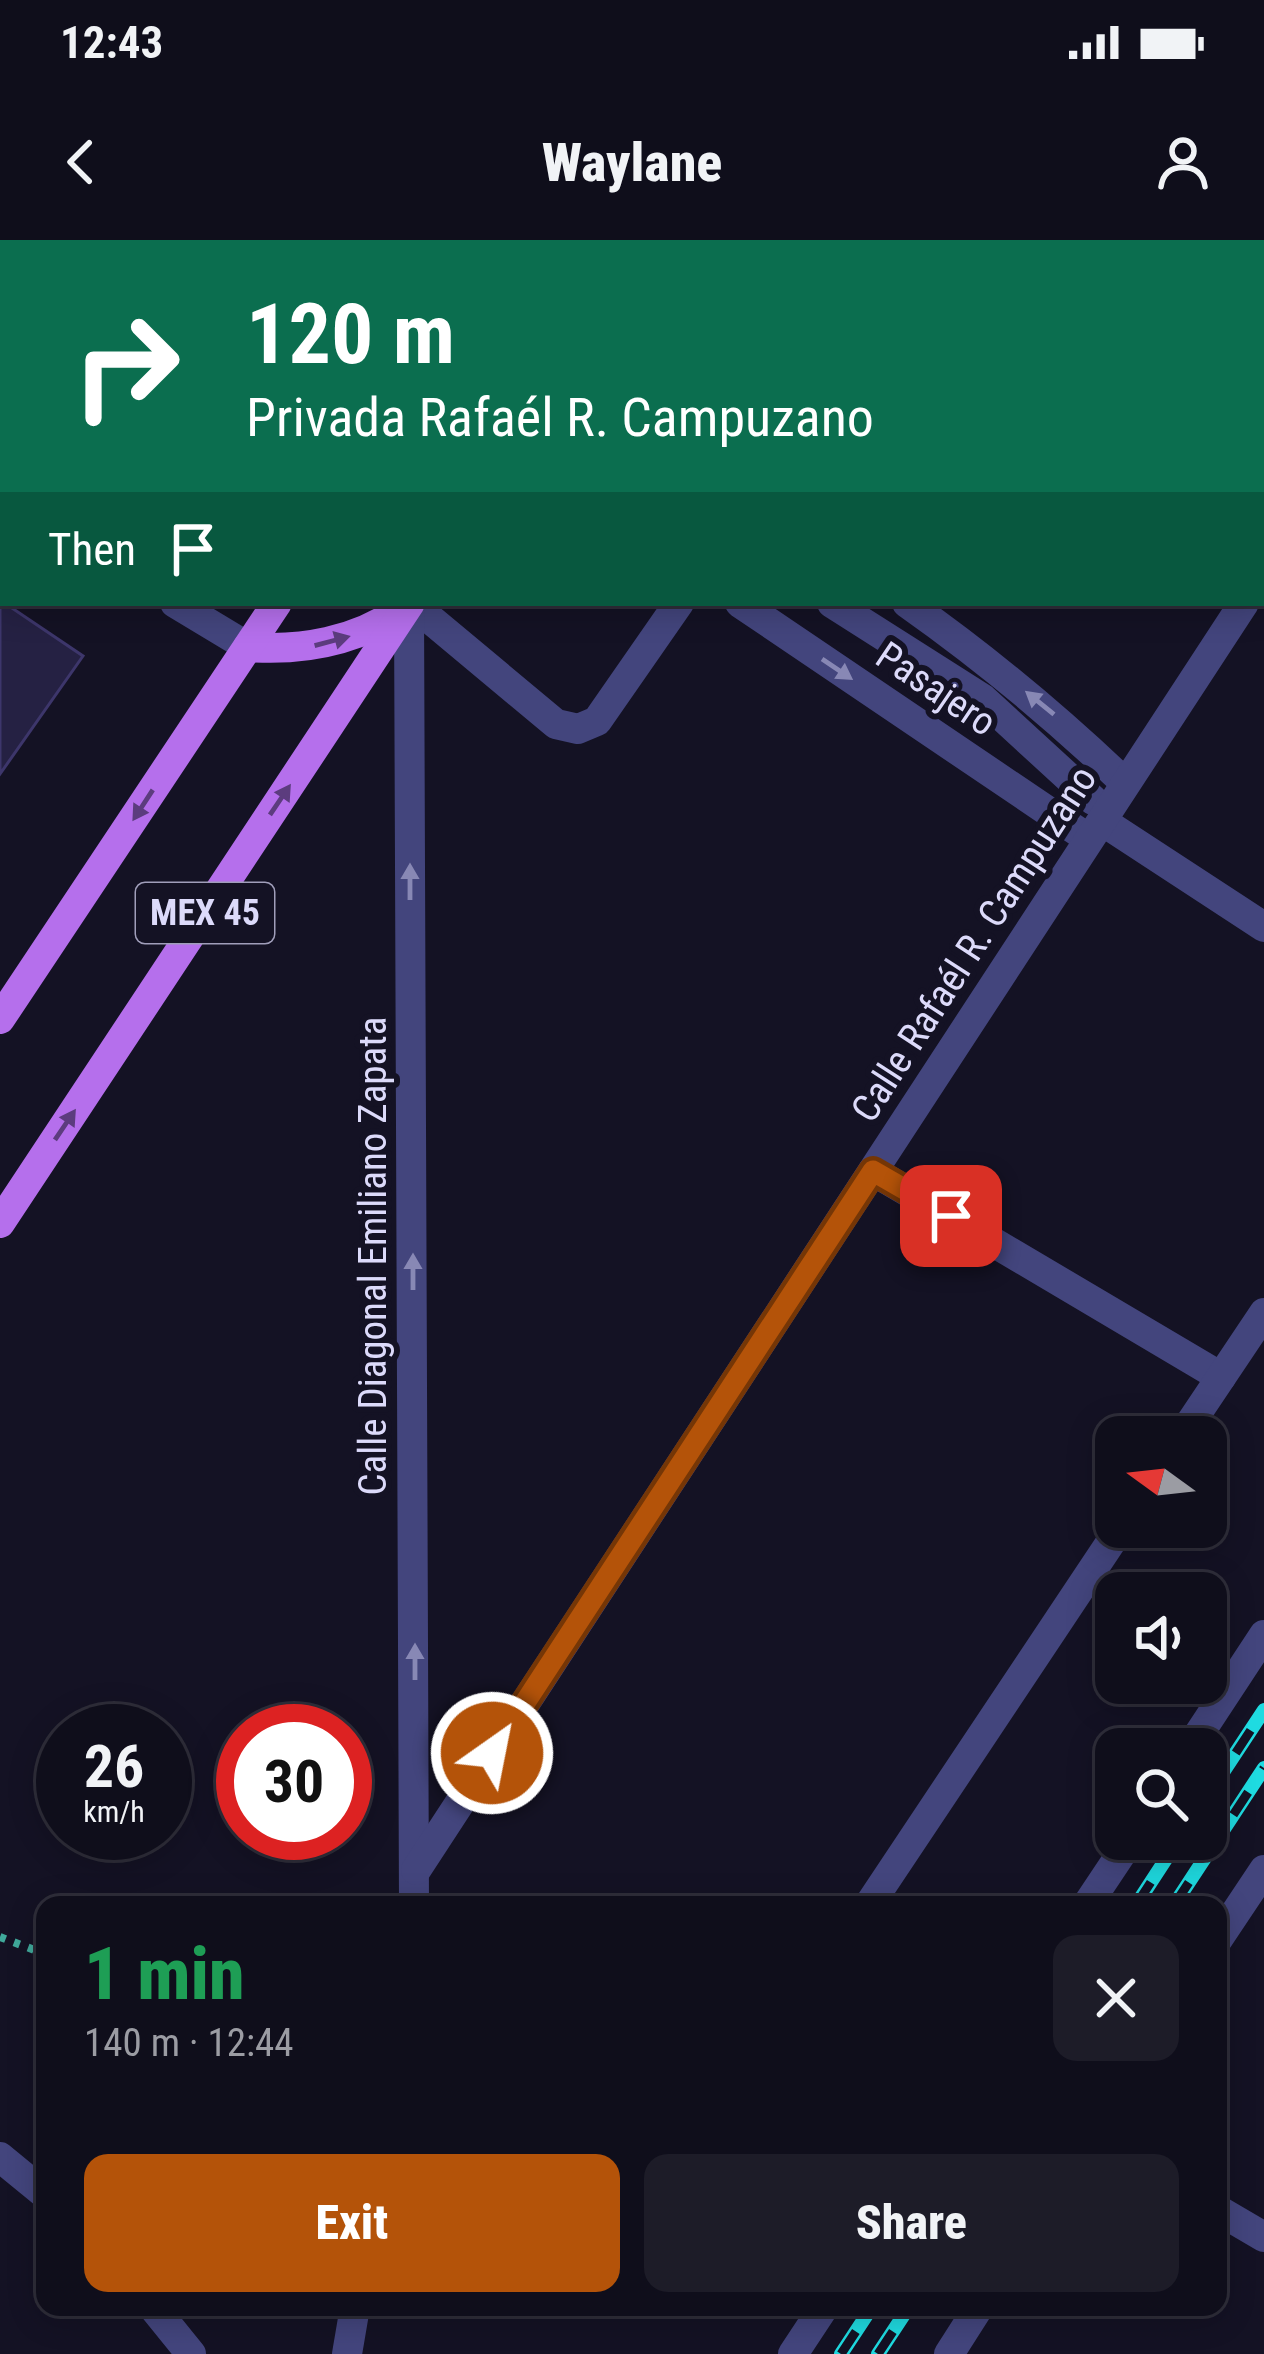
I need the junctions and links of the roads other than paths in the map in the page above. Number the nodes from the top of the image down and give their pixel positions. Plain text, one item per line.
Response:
1 (180, 606) edge
2 (275, 606) edge
3 (407, 606) edge
4 (409, 606) edge
5 (410, 606) edge
6 (412, 606) edge
7 (677, 606) edge
8 (745, 606) edge
9 (837, 606) edge
10 (911, 606) edge
11 (1242, 606) edge
12 (248, 646) junction
13 (1125, 783) junction
14 (1095, 820) junction
15 (1264, 927) edge
16 (0, 1019) edge
17 (873, 1171) junction
18 (0, 1222) edge
19 (1264, 1312) edge
20 (1221, 1377) junction
21 (1195, 1416) edge
22 (1107, 1548) edge
23 (1264, 1635) edge
24 (1204, 1728) edge
25 (1116, 1860) edge
26 (416, 1870) junction
27 (1264, 1870) edge
28 (415, 1896) edge
29 (875, 1896) edge
30 (1093, 1896) edge
31 (1227, 1926) edge
32 (0, 2157) edge
33 (36, 2187) edge
34 (1227, 2215) edge
35 (1264, 2237) edge
36 (160, 2316) edge
37 (353, 2316) edge
38 (818, 2316) edge
39 (973, 2316) edge
40 (191, 2354) edge
41 (347, 2354) edge
42 (793, 2354) edge
43 (949, 2354) edge

1 - 12 street
2 - 12 main road, MEX 45
12 -> 3 main road
18 -> 4 main road, MEX 45
26 -> 5 street, Calle Diagonal Emiliano Zapata
6 - 7 street
8 -> 14 street, Pasajero
9 - 14 street
13 -> 10 street, Pasajero
11 - 13 street, Calle Rafaél R. Campuzano
12 -> 16 main road, MEX 45
13 - 14 street, Calle Rafaél R. Campuzano
14 - 15 street
14 - 17 street, Calle Rafaél R. Campuzano
17 - 20 street
17 - 26 street, Calle Rafaél R. Campuzano
19 - 20 street
20 - 21 street
22 - 29 street
23 - 24 street
25 - 30 street
26 - 28 street, Calle Diagonal Emiliano Zapata
27 - 31 street
32 - 33 street
34 - 35 street
36 - 40 street
37 - 41 street
38 - 42 street
39 - 43 street

